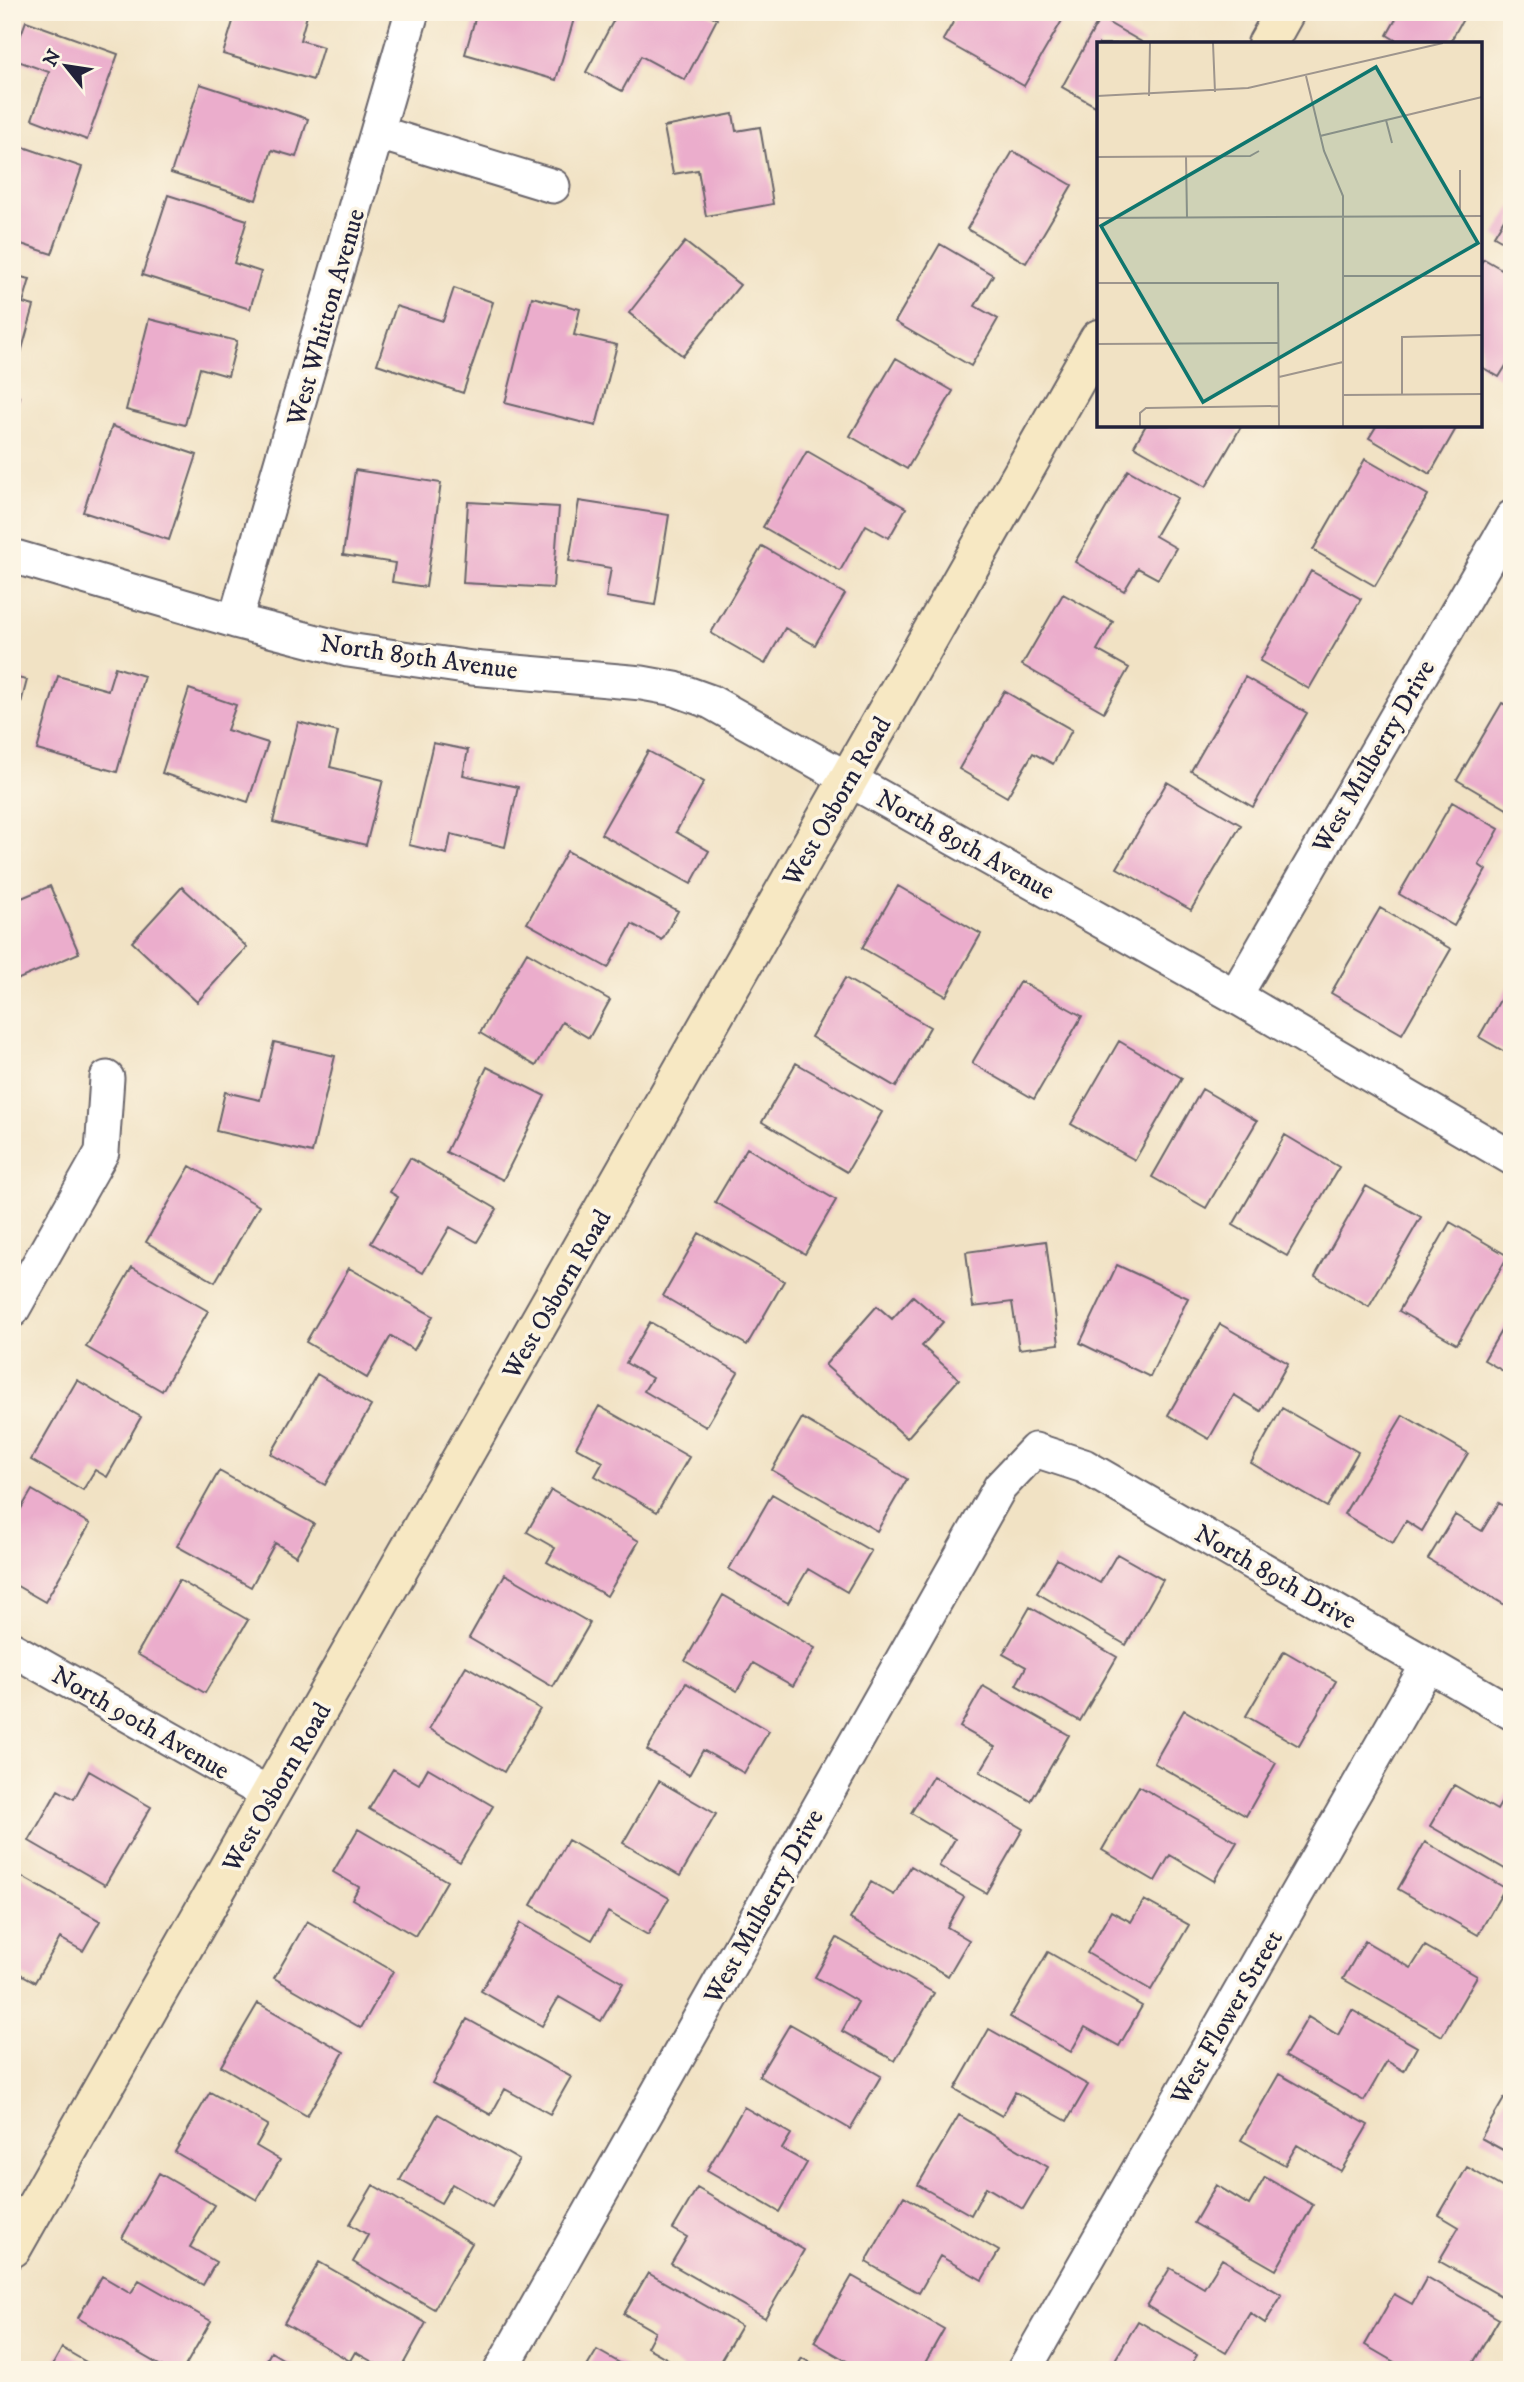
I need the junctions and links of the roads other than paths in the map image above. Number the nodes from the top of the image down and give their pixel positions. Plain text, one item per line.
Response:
1 (412, 12) edge
2 (379, 133) junction
3 (554, 186) dead end
4 (1097, 343) edge
5 (1512, 516) edge
6 (12, 556) edge
7 (235, 621) junction
8 (849, 778) junction
9 (1235, 996) junction
10 (107, 1078) dead end
11 (1512, 1158) edge
12 (12, 1311) edge
13 (1035, 1450) joint
14 (12, 1649) edge
15 (1429, 1664) junction
16 (1512, 1713) edge
17 (271, 1796) junction
18 (12, 2248) edge
19 (501, 2370) edge
20 (1024, 2370) edge

1 - 2 street, West Whitton Avenue
2 - 3 street
2 - 7 street, West Whitton Avenue
4 - 8 street, West Osborn Road
5 - 9 street, West Mulberry Drive
6 - 7 street, North 89th Avenue
7 - 8 street, North 89th Avenue
8 - 9 street, North 89th Avenue
8 - 17 street, West Osborn Road
9 - 11 street, North 89th Avenue
10 - 12 street
13 - 15 street, North 89th Drive
13 - 19 street, West Mulberry Drive
14 - 17 street, North 90th Avenue
15 - 16 street, North 89th Drive
15 - 20 street, West Flower Street
17 - 18 street, West Osborn Road

